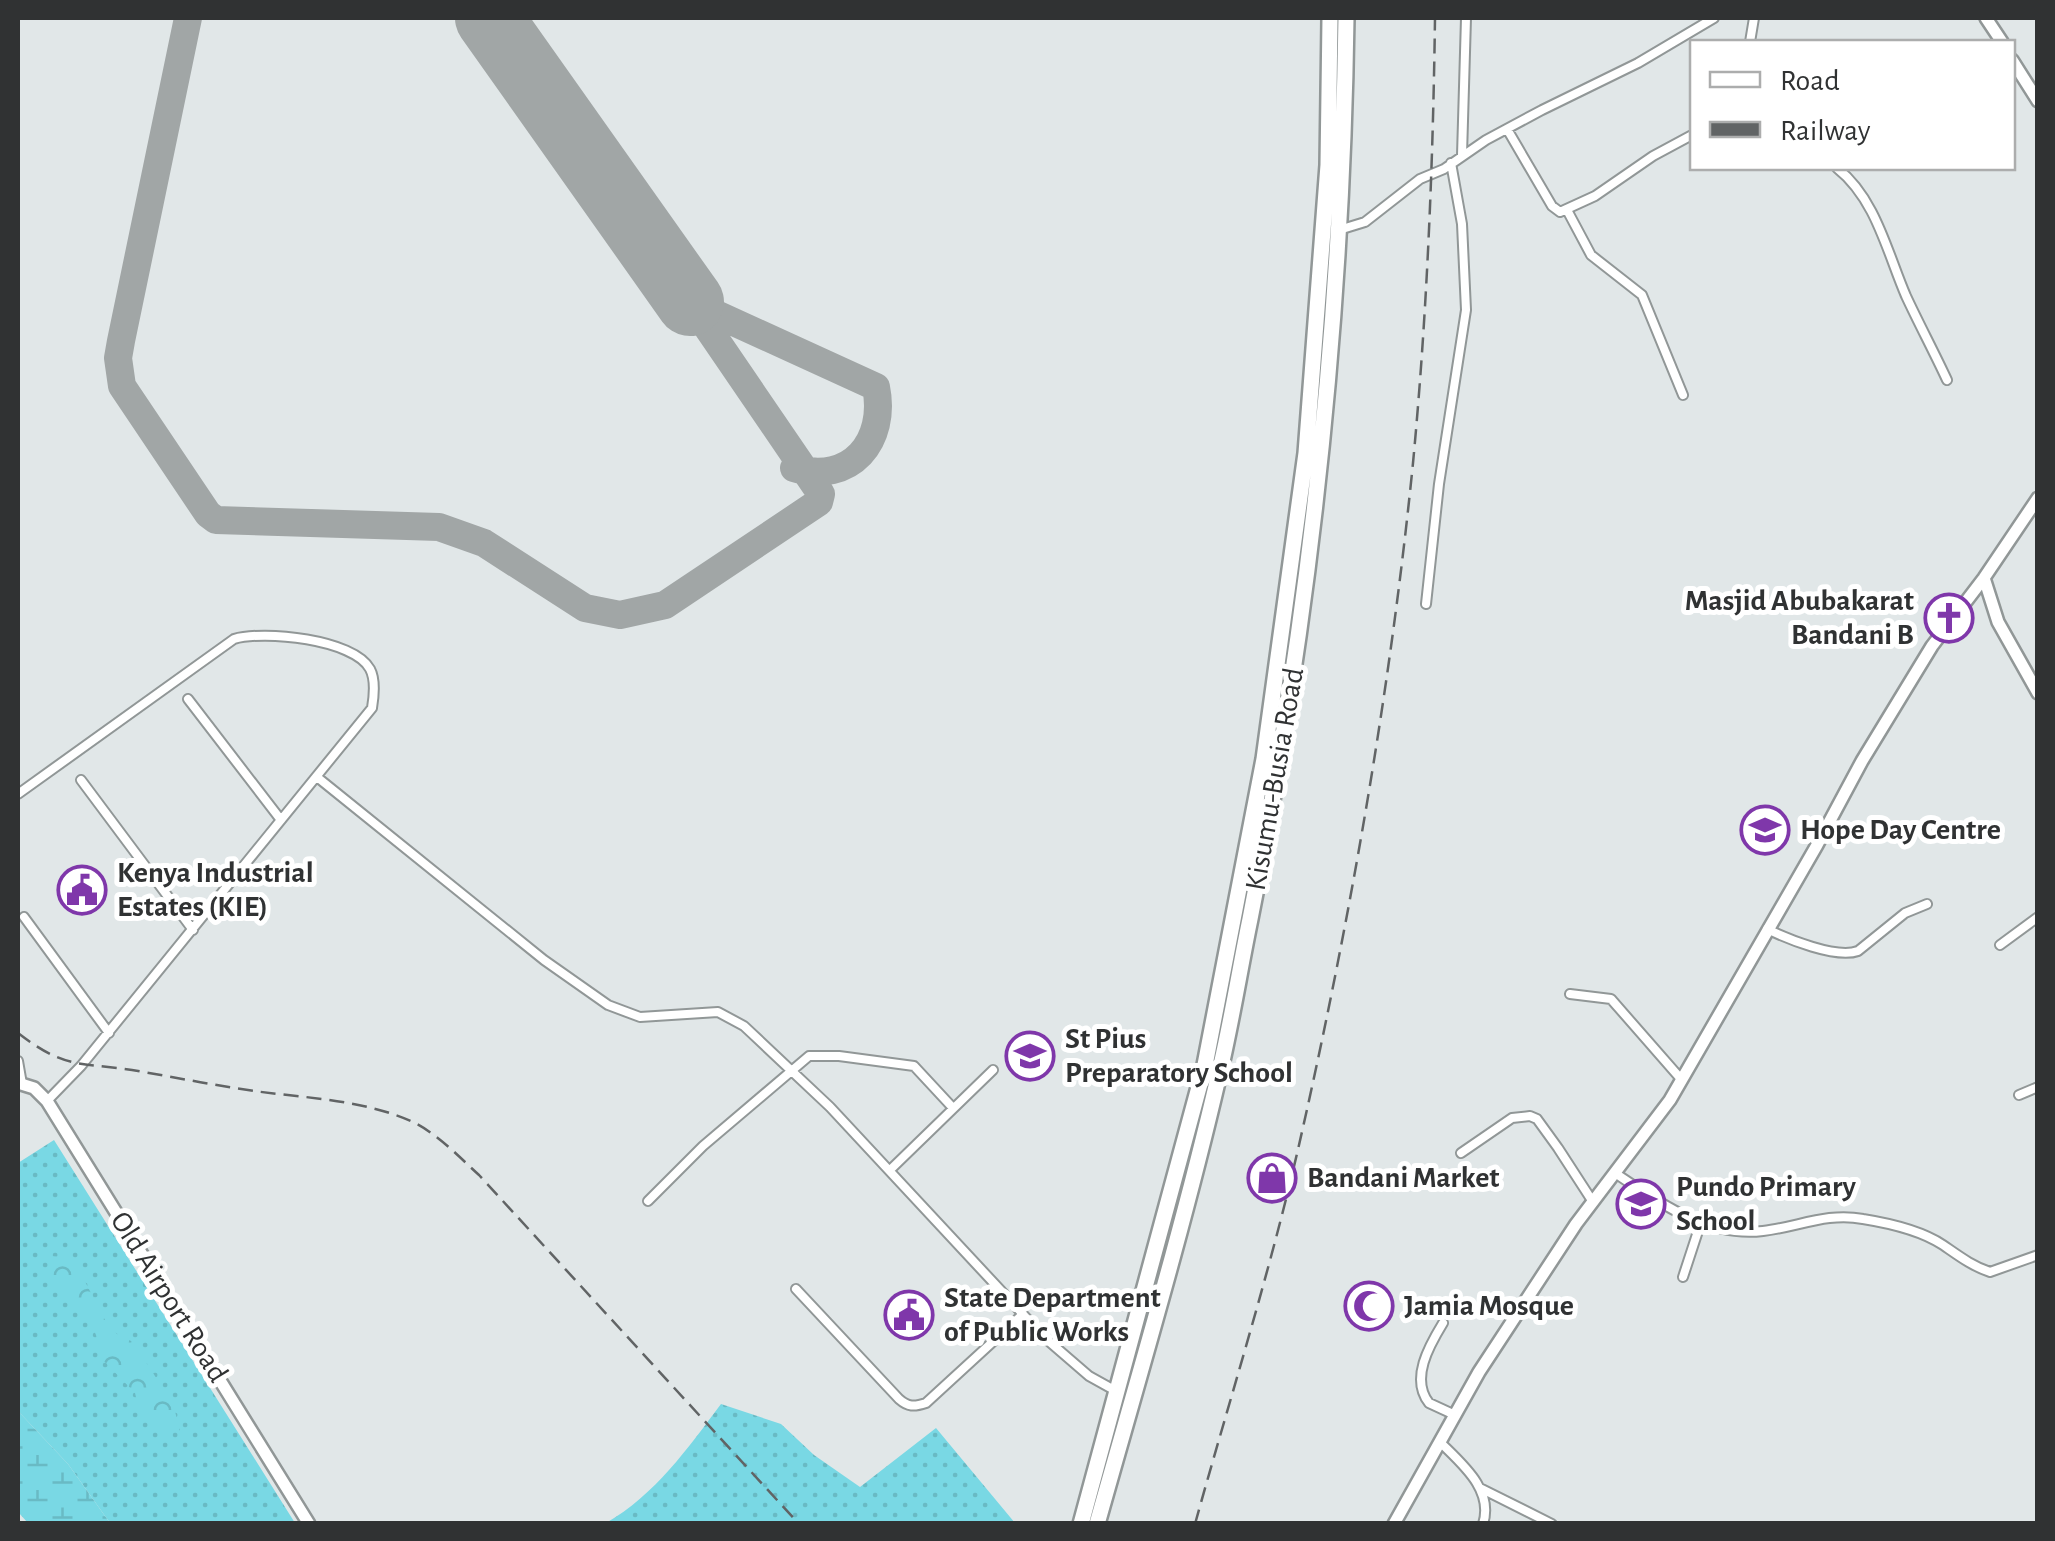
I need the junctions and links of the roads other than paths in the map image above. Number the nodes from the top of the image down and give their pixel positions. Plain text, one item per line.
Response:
1 (1330, 18) edge
2 (1346, 18) edge
3 (1466, 18) edge
4 (1714, 18) edge
5 (1986, 18) edge
6 (2001, 40) edge
7 (2015, 65) edge
8 (2038, 101) edge
9 (1507, 129) junction
10 (1690, 135) edge
11 (1462, 155) junction
12 (1452, 163) junction
13 (1840, 170) edge
14 (1567, 210) junction
15 (1339, 230) junction
16 (1946, 380) dead end
17 (1683, 395) dead end
18 (2038, 498) edge
19 (1984, 578) junction
20 (1426, 604) dead end
21 (2038, 693) edge
22 (188, 699) dead end
23 (317, 778) junction
24 (82, 780) dead end
25 (18, 794) edge
26 (281, 820) junction
27 (1927, 904) dead end
28 (24, 917) dead end
29 (2038, 917) edge
30 (1767, 929) junction
31 (193, 930) junction
32 (2000, 946) dead end
33 (1570, 994) dead end
34 (109, 1033) junction
35 (18, 1061) edge
36 (792, 1070) junction
37 (993, 1070) dead end
38 (1681, 1079) junction
39 (20, 1084) edge
40 (2038, 1087) edge
41 (2019, 1095) dead end
42 (47, 1101) junction
43 (953, 1108) junction
44 (1461, 1153) dead end
45 (890, 1170) junction
46 (1615, 1172) junction
47 (648, 1201) dead end
48 (1592, 1202) junction
49 (1701, 1222) junction
50 (2038, 1255) edge
51 (1683, 1277) dead end
52 (796, 1289) dead end
53 (1023, 1314) junction
54 (1443, 1323) dead end
55 (1116, 1391) junction
56 (1454, 1415) junction
57 (1441, 1443) junction
58 (1482, 1490) junction
59 (309, 1524) edge
60 (1082, 1524) edge
61 (1097, 1524) edge
62 (1394, 1524) edge
63 (1483, 1524) edge
64 (1552, 1524) edge

1 - 55 highway, Kisumu-Busia Road
2 - 15 highway, Kisumu-Busia Road
3 - 11 street
4 - 9 street
5 - 6 street
7 - 8 street
9 - 11 street
9 - 14 street
10 - 14 street
11 - 12 street
12 - 15 street
12 - 20 street
13 - 16 street
14 - 17 street
15 - 61 highway, Kisumu-Busia Road
18 - 19 street
19 - 21 street
19 - 30 street
22 - 26 street
23 - 25 street
23 - 26 street
23 - 36 street
24 - 31 street
26 - 31 street
27 - 30 street
28 - 34 street
29 - 32 street
30 - 38 street
31 - 34 street
33 - 38 street
34 - 42 street
35 - 39 street
36 - 43 street
36 - 45 street
36 - 47 street
37 - 43 street
38 - 46 street
39 - 42 street, Old Airport Road
40 - 41 street
42 - 59 street, Old Airport Road
43 - 45 street
44 - 48 street
45 - 53 street
46 - 48 street
46 - 49 street
48 - 56 street
49 - 50 street
49 - 51 street
52 - 53 street
53 - 55 street
54 - 56 street
55 - 60 highway, Kisumu-Busia Road
56 - 57 street
57 - 58 street
57 - 62 street
58 - 63 street
58 - 64 street

